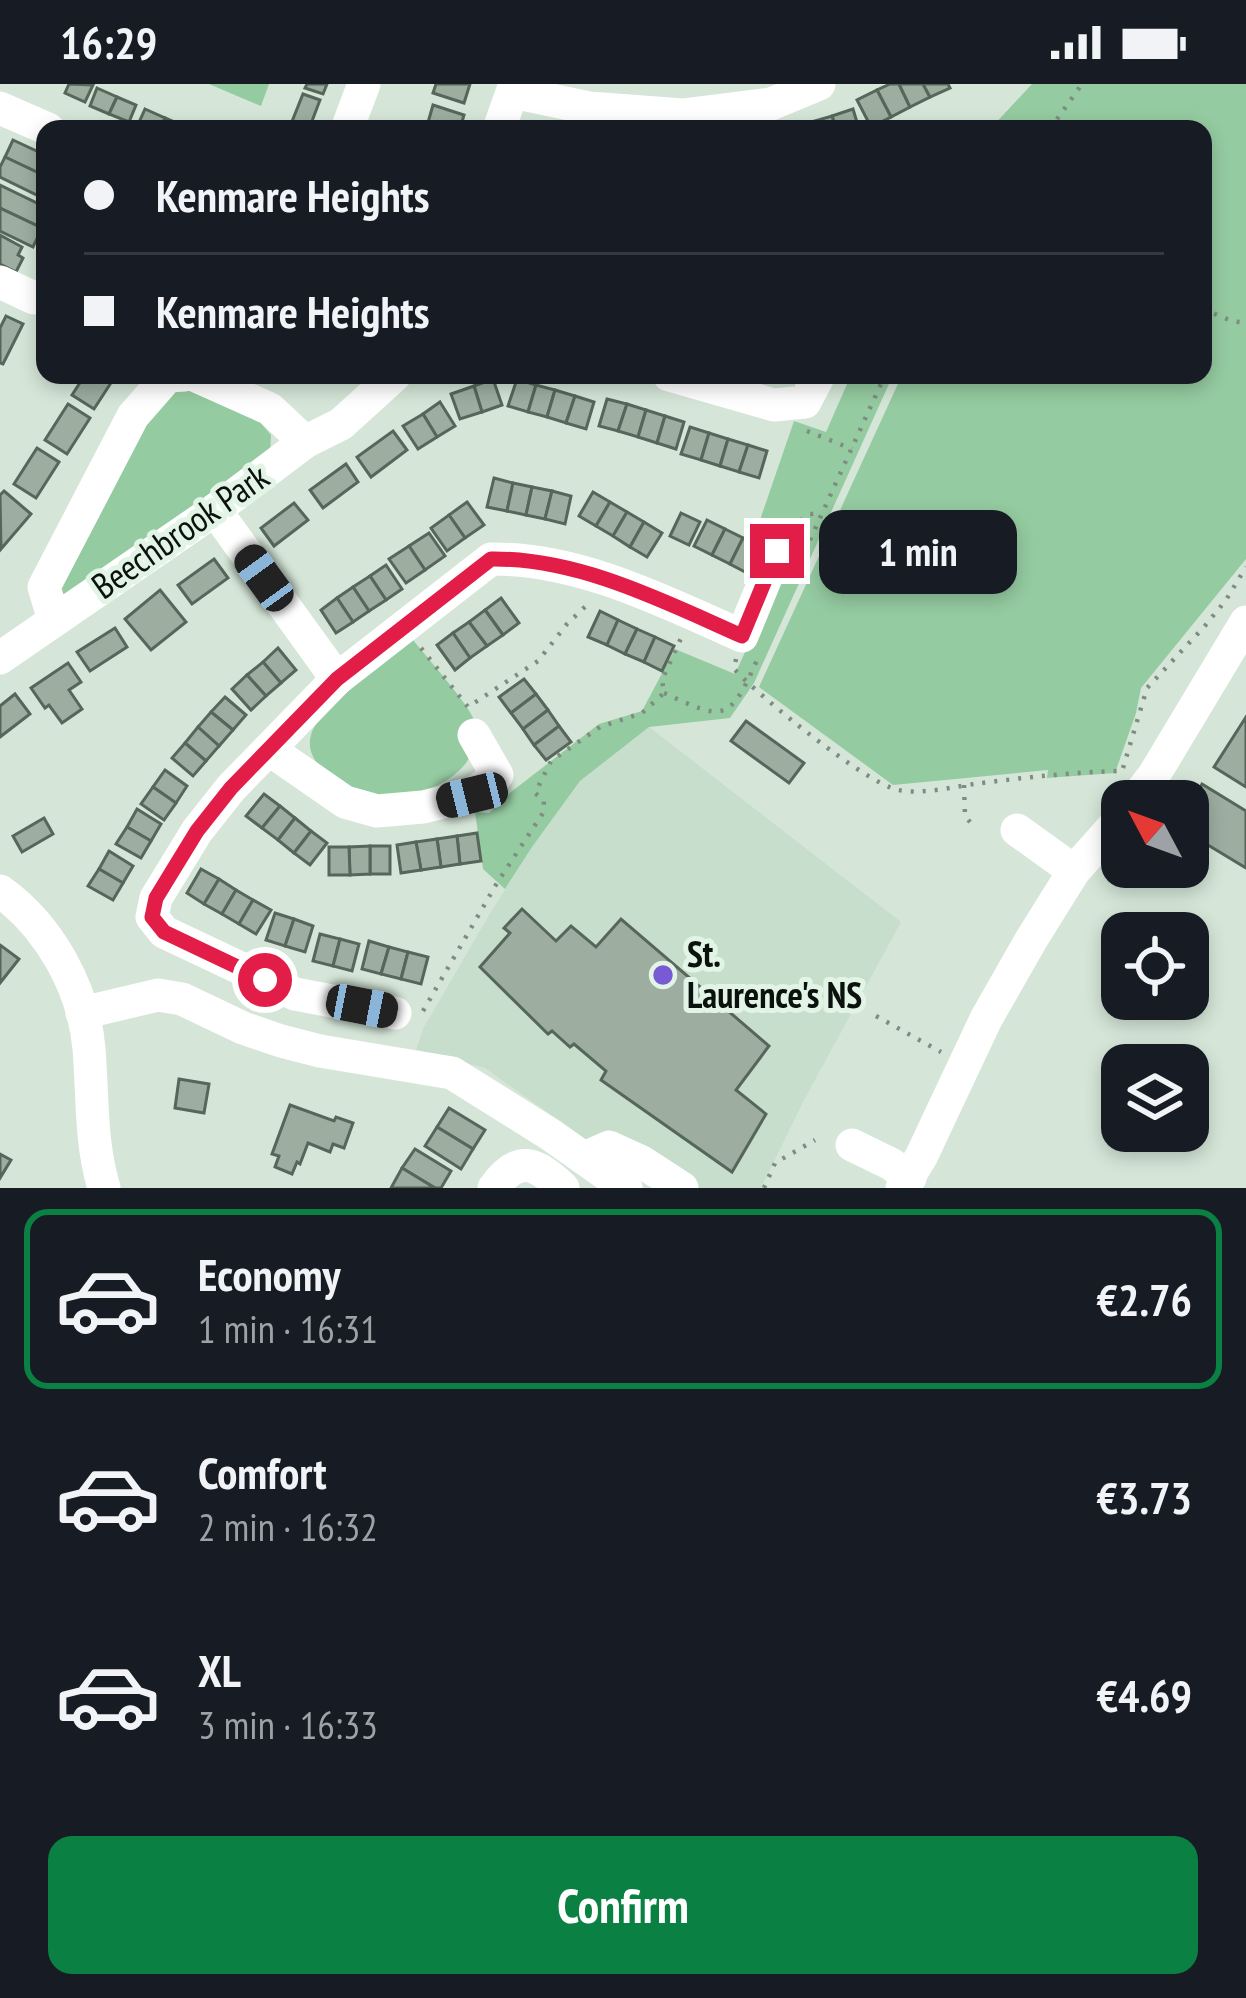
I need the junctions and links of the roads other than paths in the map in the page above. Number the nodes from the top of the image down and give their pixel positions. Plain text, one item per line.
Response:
1 (364, 84) edge
2 (819, 84) edge
3 (514, 88) edge
4 (0, 108) edge
5 (350, 120) edge
6 (502, 120) edge
7 (36, 123) edge
8 (0, 282) edge
9 (34, 298) dead end
10 (161, 384) edge
11 (214, 384) edge
12 (385, 384) edge
13 (700, 384) edge
14 (814, 384) edge
15 (305, 442) junction
16 (215, 510) junction
17 (784, 540) road end
18 (54, 620) junction
19 (1246, 622) edge
20 (0, 658) edge
21 (337, 679) junction
22 (474, 735) dead end
23 (270, 750) junction
24 (1142, 780) edge
25 (1017, 830) dead end
26 (1101, 841) edge
27 (1081, 864) junction
28 (0, 890) edge
29 (82, 1013) junction
30 (406, 1016) road end
31 (852, 1144) dead end
32 (574, 1180) edge
33 (906, 1183) edge
34 (104, 1188) edge
35 (494, 1188) edge
36 (626, 1188) edge
37 (682, 1188) edge

1 - 5 street
2 - 3 street
3 - 6 street
4 - 7 street
8 - 9 street
10 - 18 street, Beechbrook Park
11 - 15 street, Beechbrook Park
12 - 15 street, Beechbrook Park
13 - 14 street
15 - 16 street, Beechbrook Park
16 - 18 street, Beechbrook Park
16 - 21 street
17 - 21 street
18 - 20 street, Beechbrook Park
19 - 24 street
21 - 23 street
22 - 23 street
23 - 30 street
25 - 27 street
26 - 27 street
27 - 33 street
28 - 29 street
29 - 32 street
29 - 34 street
31 - 33 street
32 - 35 street
32 - 36 street
32 - 37 street

